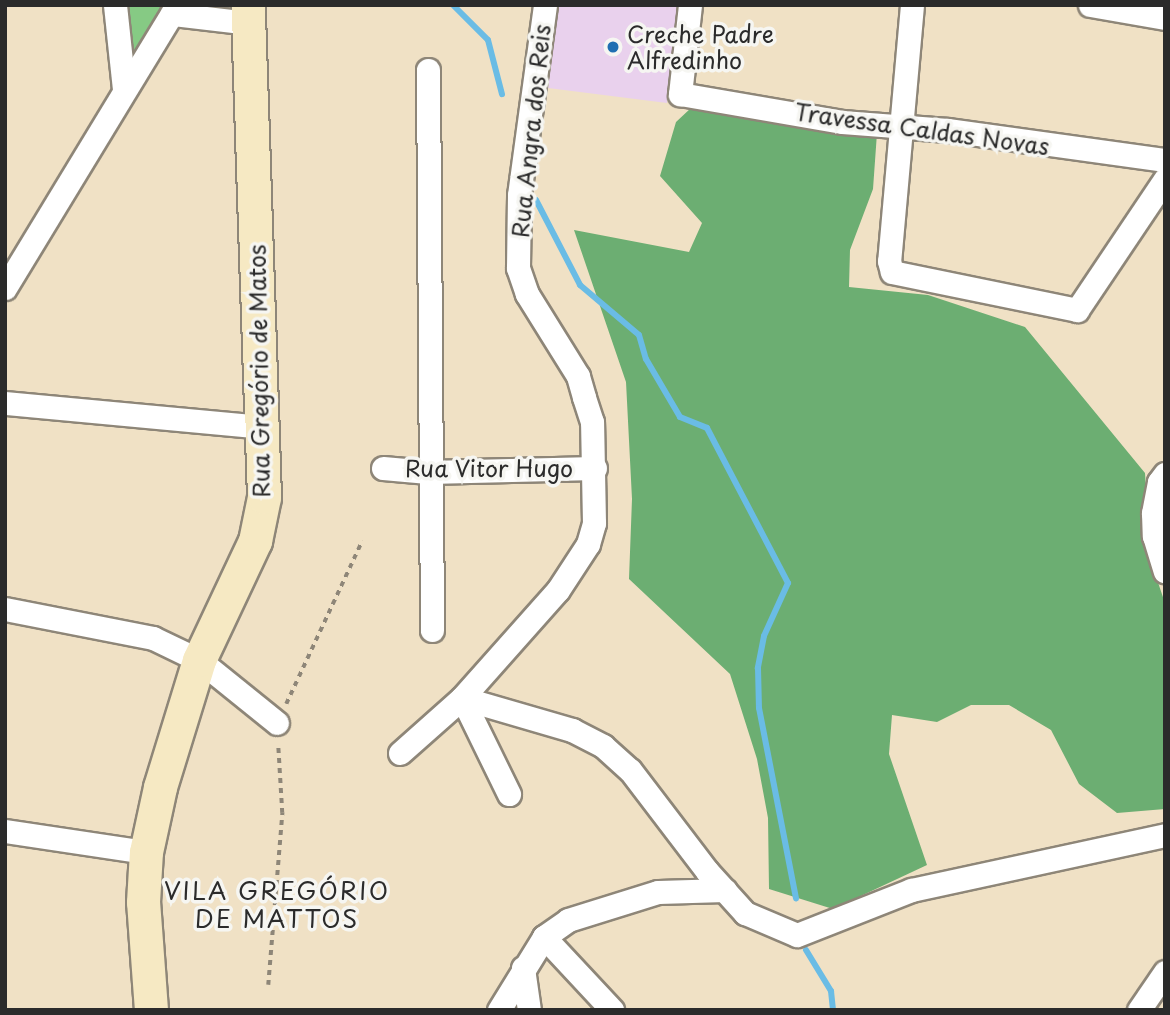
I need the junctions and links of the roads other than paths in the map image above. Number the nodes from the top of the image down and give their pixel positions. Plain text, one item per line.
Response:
1 (115, 5) edge
2 (545, 5) edge
3 (690, 5) edge
4 (912, 5) edge
5 (1090, 5) edge
6 (175, 10) edge
7 (248, 14) edge
8 (1165, 18) edge
9 (428, 70) dead end
10 (124, 89) junction
11 (904, 129) junction
12 (1165, 160) edge
13 (1165, 179) edge
14 (5, 288) edge
15 (5, 403) edge
16 (264, 427) junction
17 (383, 468) dead end
18 (595, 468) junction
19 (428, 472) junction
20 (1165, 474) edge
21 (1165, 571) edge
22 (5, 609) edge
23 (432, 630) dead end
24 (198, 660) junction
25 (462, 698) junction
26 (276, 723) road end
27 (400, 753) dead end
28 (509, 794) dead end
29 (5, 831) edge
30 (1165, 835) edge
31 (146, 852) junction
32 (725, 890) junction
33 (544, 937) junction
34 (523, 968) junction
35 (1165, 972) edge
36 (151, 1010) edge
37 (499, 1010) edge
38 (529, 1010) edge
39 (612, 1010) edge
40 (1139, 1010) edge

1 - 10 street
2 - 18 street, Rua Angra dos Reis
3 - 11 street, Travessa Caldas Novas
4 - 11 street
5 - 8 street
6 - 7 street
6 - 10 street
7 - 16 street, Rua Gregório de Matos
9 - 19 street
10 - 14 street
11 - 12 street, Travessa Caldas Novas
11 - 13 street
15 - 16 street
16 - 24 street, Rua Gregório de Matos
17 - 19 street, Rua Vitor Hugo
18 - 19 street, Rua Vitor Hugo
18 - 25 street, Rua Angra dos Reis
19 - 23 street
20 - 21 street
22 - 24 street
24 - 26 street
24 - 31 street, Rua Gregório de Matos
25 - 27 street, Rua Angra dos Reis
25 - 28 street
25 - 32 street
29 - 31 street
30 - 32 street
31 - 36 street, Rua Gregório de Matos
32 - 33 street
33 - 34 street
33 - 39 street
34 - 37 street
34 - 38 street
35 - 40 street

